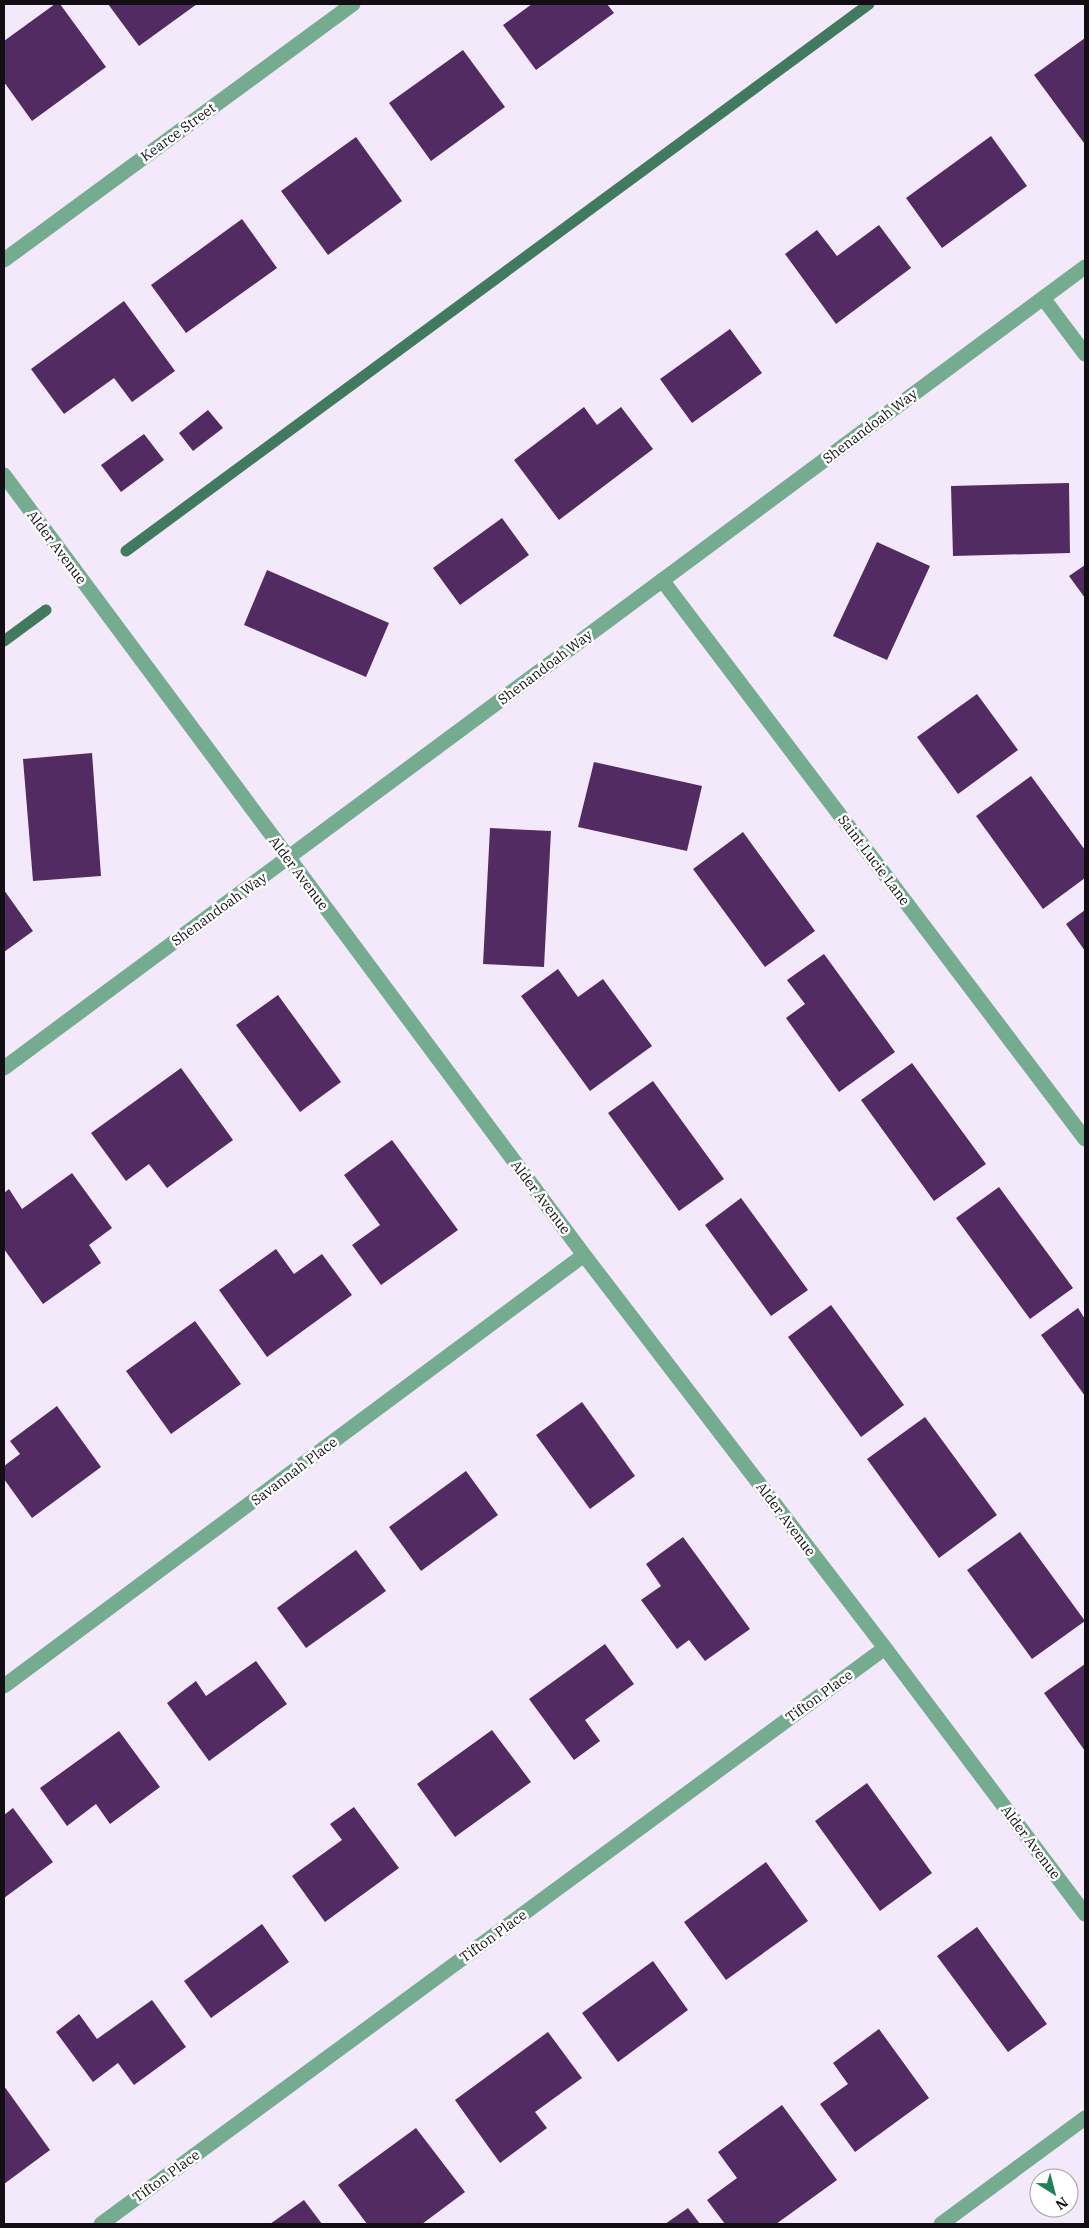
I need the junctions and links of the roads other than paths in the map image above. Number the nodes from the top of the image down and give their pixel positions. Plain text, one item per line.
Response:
1 (352, 4) edge
2 (4, 260) edge
3 (1085, 267) edge
4 (1043, 298) junction
5 (1085, 354) edge
6 (4, 475) edge
7 (662, 580) junction
8 (288, 858) junction
9 (4, 1068) edge
10 (1085, 1139) edge
11 (584, 1255) junction
12 (885, 1648) junction
13 (4, 1686) edge
14 (1085, 1914) edge
15 (1085, 2118) edge
16 (101, 2224) edge
17 (941, 2224) edge

1 - 2 street, Kearce Street
3 - 4 street, Shenandoah Way
4 - 5 street
4 - 7 street, Shenandoah Way
6 - 8 street, Alder Avenue
7 - 8 street, Shenandoah Way
7 - 10 street, Saint Lucie Lane
8 - 9 street, Shenandoah Way
8 - 11 street, Alder Avenue
11 - 12 street, Alder Avenue
11 - 13 street, Savannah Place
12 - 14 street, Alder Avenue
12 - 16 street, Tifton Place
15 - 17 street

